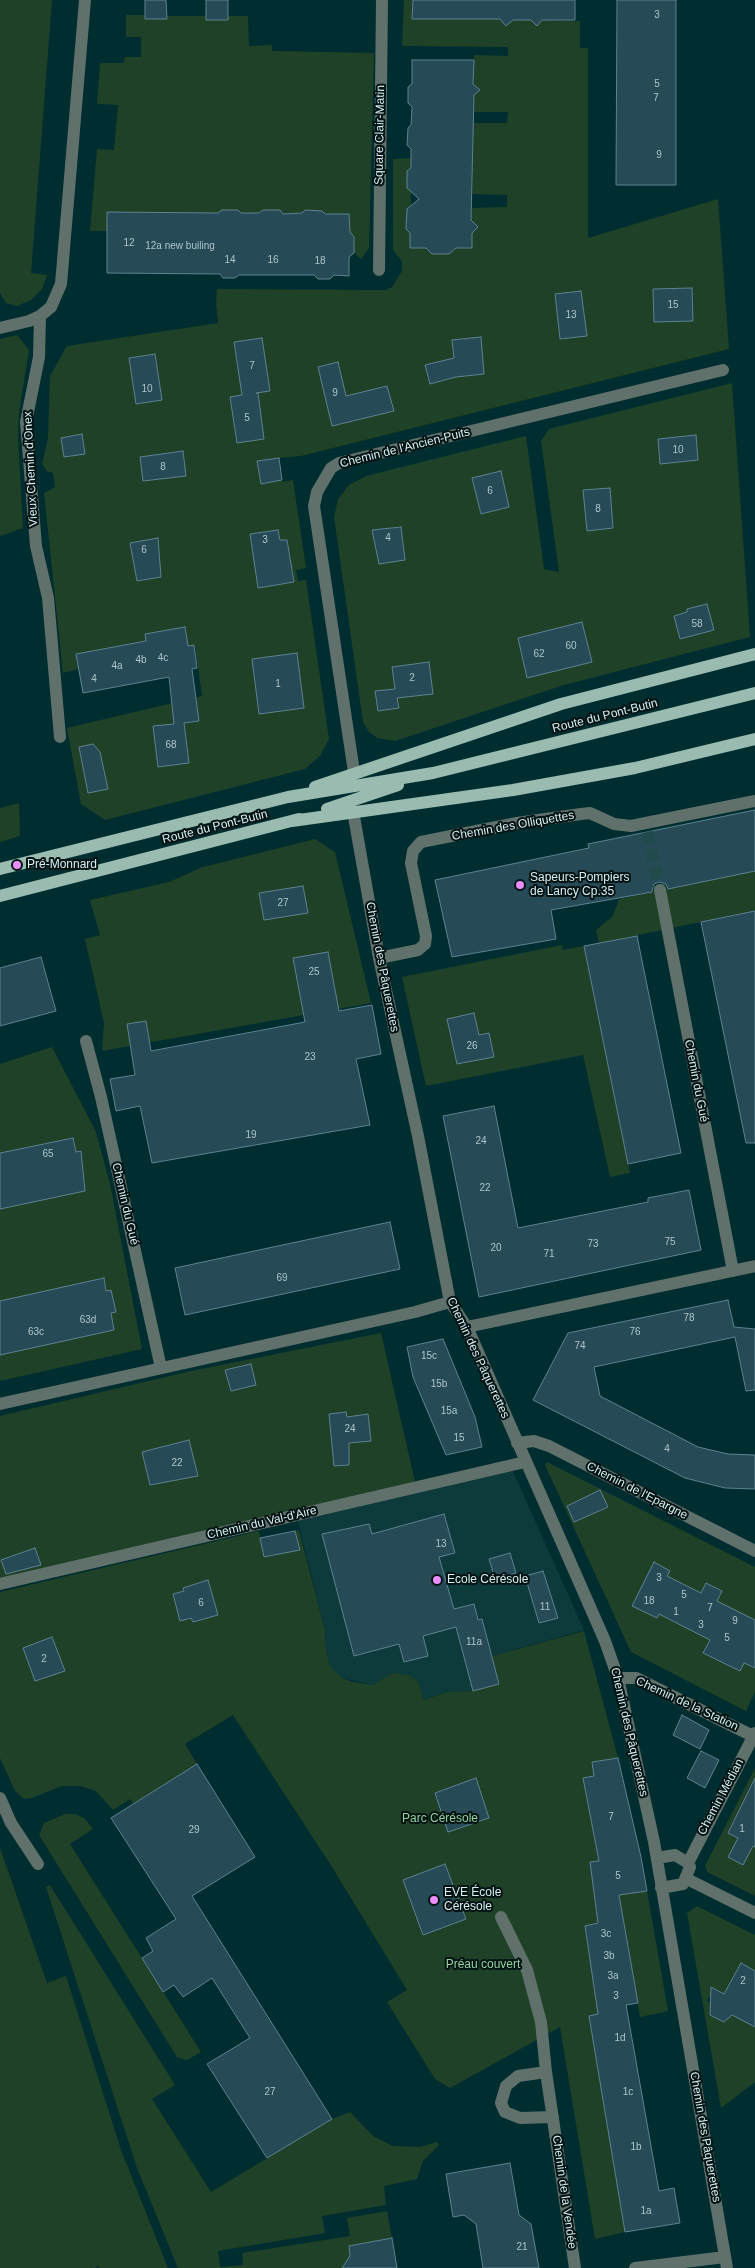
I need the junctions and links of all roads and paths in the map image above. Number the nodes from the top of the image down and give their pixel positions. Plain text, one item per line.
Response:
1 (85, 0) edge
2 (382, 0) edge
3 (379, 270) dead end
4 (40, 316) junction
5 (0, 328) edge
6 (723, 370) dead end
7 (755, 654) edge
8 (755, 693) edge
9 (60, 737) dead end
10 (755, 738) edge
11 (354, 772) junction
12 (433, 773) junction
13 (288, 797) junction
14 (755, 801) edge
15 (353, 811) junction
16 (292, 821) junction
17 (0, 869) edge
18 (660, 890) tunnel mouth
19 (0, 896) edge
20 (379, 958) junction
21 (86, 1041) dead end
22 (755, 1266) edge
23 (733, 1271) junction
24 (450, 1302) junction
25 (467, 1327) junction
26 (161, 1368) junction
27 (0, 1404) edge
28 (517, 1442) junction
29 (525, 1462) junction
30 (755, 1551) edge
31 (0, 1584) edge
32 (618, 1678) junction
33 (754, 1735) edge
34 (0, 1798) edge
35 (657, 1858) junction
36 (688, 1863) junction
37 (38, 1864) dead end
38 (687, 1879) junction
39 (661, 1888) junction
40 (755, 1913) edge
41 (501, 1917) dead end
42 (546, 2072) junction
43 (553, 2117) junction
44 (726, 2263) edge
45 (575, 2268) edge
46 (635, 2268) edge

1 - 4 street
2 - 3 street, Square Clair-Matin
4 - 5 street
4 - 9 street, Vieux Chemin d'Onex
6 - 11 street, Chemin de l'Ancien-Puits
7 - 11 main road
8 - 12 main road, Route du Pont-Butin
10 - 15 main road
11 - 13 main road
12 - 13 main road, Route du Pont-Butin
12 - 16 main road, Route du Pont-Butin
13 - 17 main road, Route du Pont-Butin
14 - 20 street, Chemin des Olliquettes
15 - 16 main road
15 - 20 street, Chemin des Pâquerettes
16 - 19 main road, Route du Pont-Butin
18 - 23 street, Chemin du Gué
20 - 24 street, Chemin des Pâquerettes
21 - 26 street, Chemin du Gué
22 - 23 street
23 - 25 street
24 - 25 street, Chemin des Pâquerettes
24 - 26 street
25 - 28 street, Chemin des Pâquerettes
26 - 27 street
28 - 29 street, Chemin des Pâquerettes
28 - 30 street, Chemin de l'Epargne
29 - 31 street, Chemin du Val-d'Aire
29 - 32 street, Chemin des Pâquerettes
32 - 33 street, Chemin de la Station
32 - 35 street, Chemin des Pâquerettes
33 - 36 street, Chemin Médian
34 - 37 street
35 - 36 street
35 - 39 street, Chemin des Pâquerettes
36 - 38 street
38 - 39 street
38 - 40 street
39 - 44 street, Chemin des Pâquerettes
41 - 42 street, Chemin de la Vendée
42 - 43 street, Chemin de la Vendée
42 - 43 street, Chemin de la Vendée
43 - 45 street, Chemin de la Vendée
44 - 46 street

